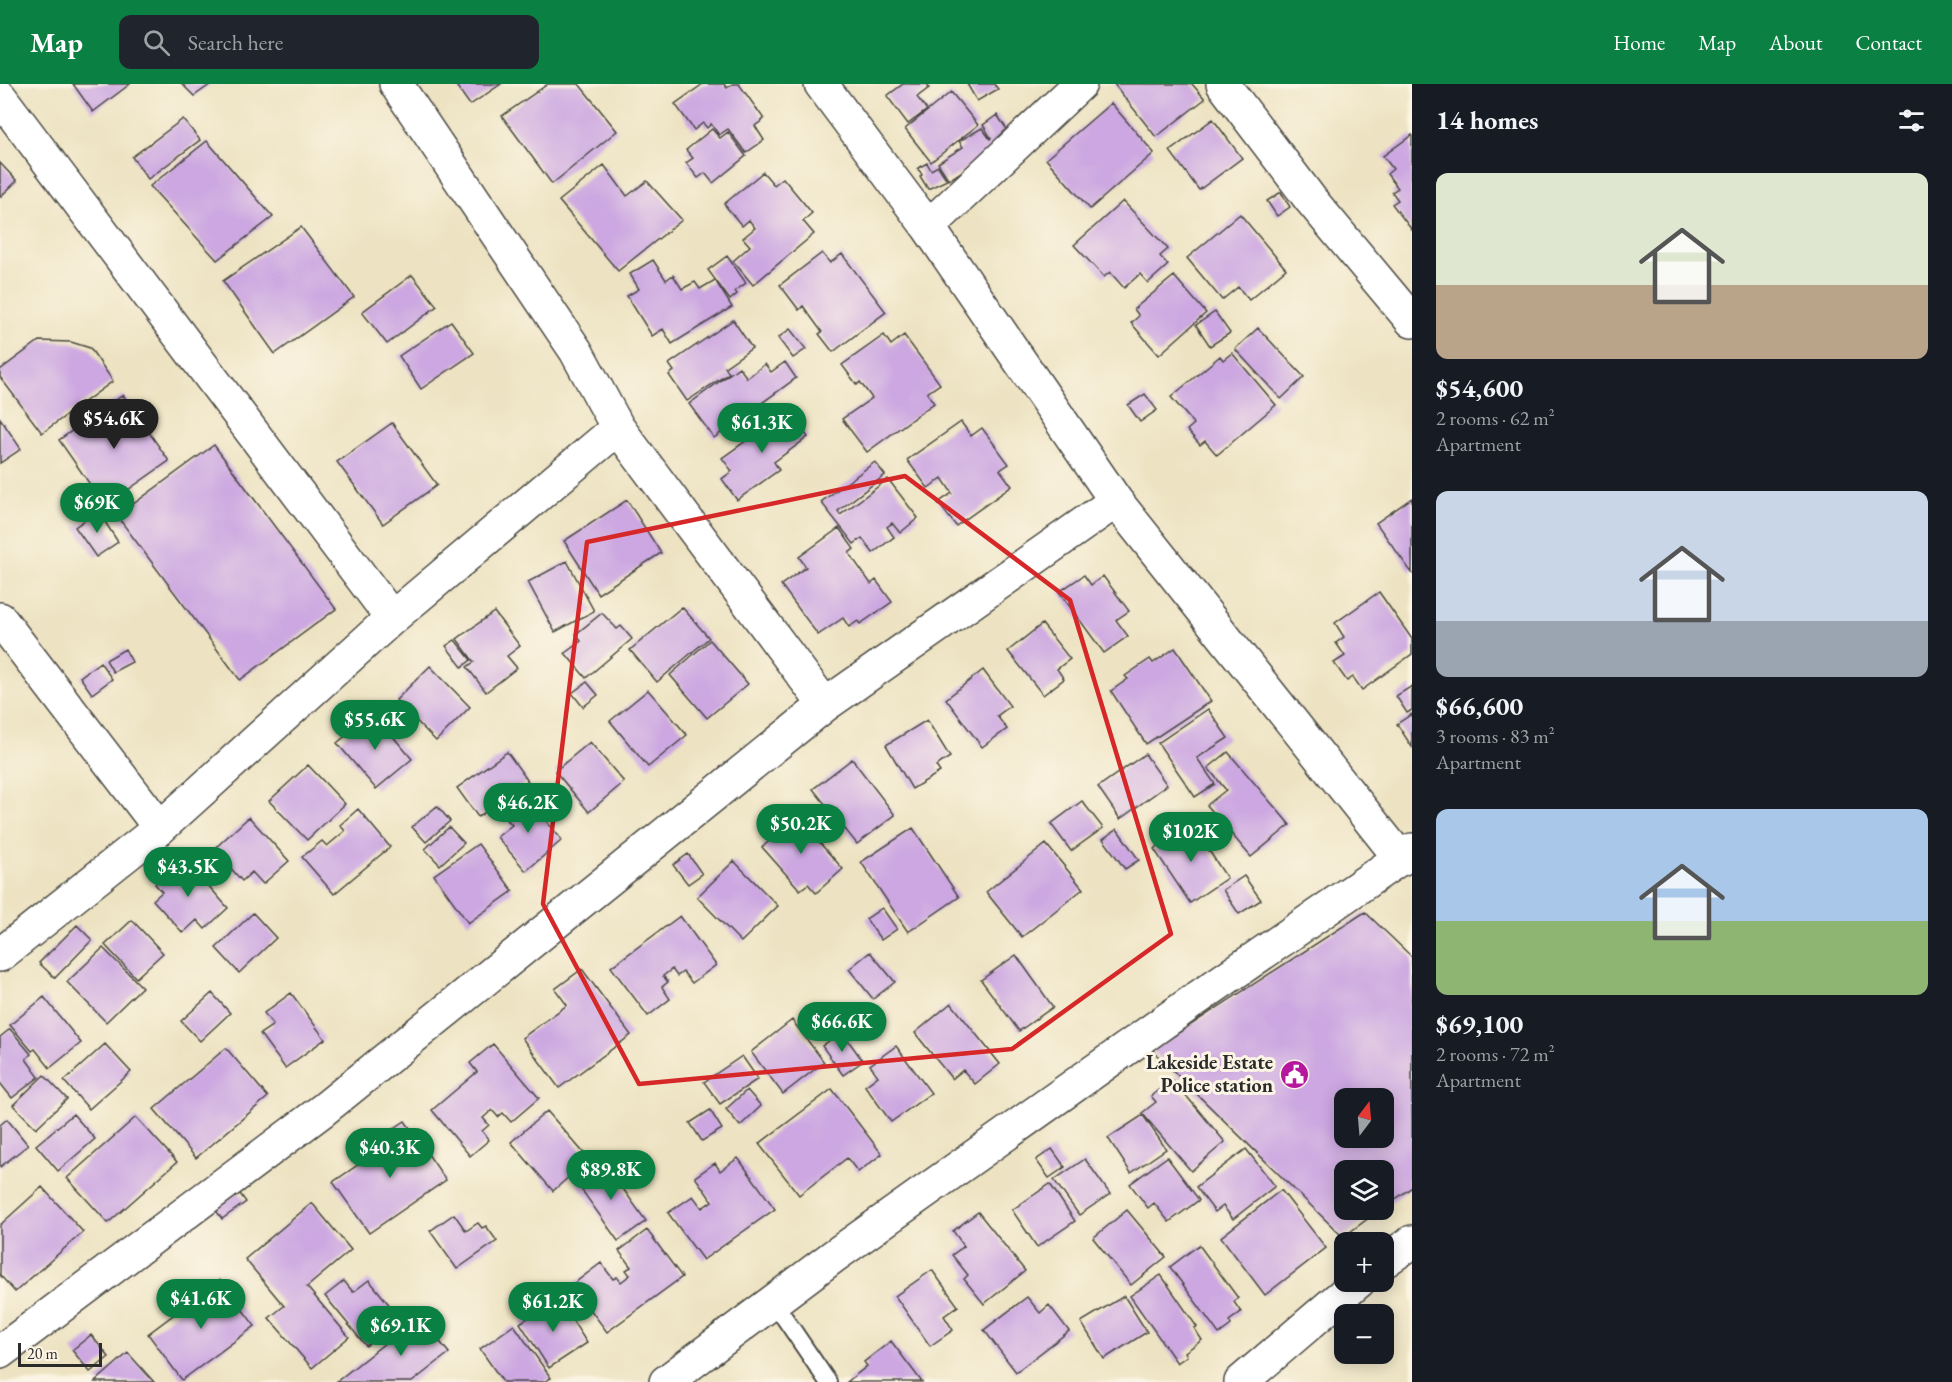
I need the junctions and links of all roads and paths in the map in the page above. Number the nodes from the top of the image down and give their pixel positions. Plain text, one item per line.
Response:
1 (396, 84) edge
2 (821, 84) edge
3 (1080, 84) edge
4 (1223, 84) edge
5 (0, 97) edge
6 (928, 227) junction
7 (1412, 321) edge
8 (618, 428) junction
9 (1116, 501) junction
10 (392, 618) junction
11 (0, 619) edge
12 (825, 705) junction
13 (160, 828) junction
14 (1406, 855) edge
15 (0, 955) edge
16 (1412, 1242) edge
17 (1394, 1254) edge
18 (1346, 1292) edge
19 (773, 1301) junction
20 (0, 1352) edge
21 (666, 1382) edge
22 (828, 1382) edge
23 (1241, 1382) edge

1 - 8 street
2 - 6 street
3 - 6 street
4 - 7 street
5 - 10 street
6 - 9 street
8 - 10 street
8 - 12 street
9 - 12 street
9 - 14 street
10 - 13 street
11 - 13 street
12 - 20 street
13 - 15 street
14 - 19 street
16 - 17 street
18 - 23 street
19 - 21 street
19 - 22 lane

